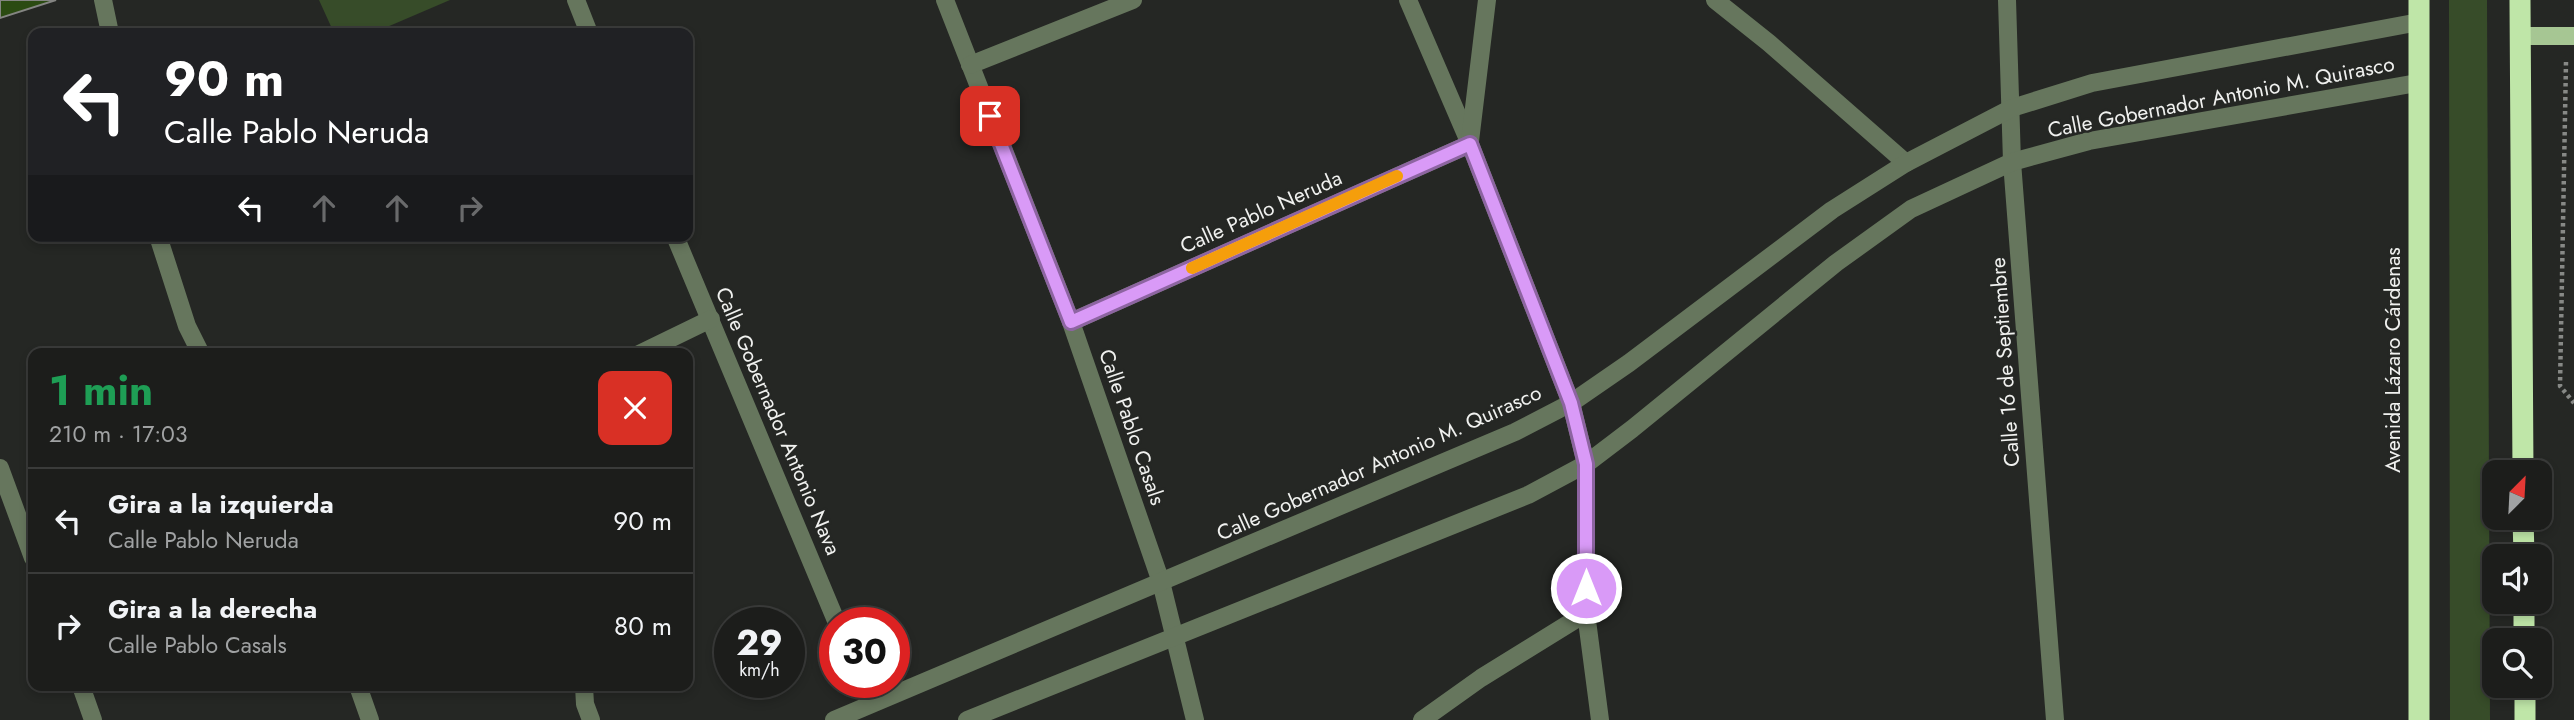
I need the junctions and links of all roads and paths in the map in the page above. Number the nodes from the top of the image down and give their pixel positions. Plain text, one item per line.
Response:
1 (103, 0) edge
2 (576, 0) edge
3 (945, 0) edge
4 (1133, 0) edge
5 (1408, 0) edge
6 (1487, 0) edge
7 (1715, 0) edge
8 (2007, 0) edge
9 (2419, 0) edge
10 (2519, 0) edge
11 (2419, 22) junction
12 (109, 28) edge
13 (587, 28) edge
14 (2519, 36) junction
15 (2570, 43) edge
16 (970, 65) junction
17 (2417, 83) junction
18 (2012, 108) junction
19 (1470, 144) junction
20 (2012, 162) junction
21 (1906, 163) junction
22 (160, 242) edge
23 (678, 242) edge
24 (712, 319) junction
25 (1071, 322) junction
26 (198, 348) edge
27 (652, 348) edge
28 (1571, 403) junction
29 (2574, 403) edge
30 (2523, 460) edge
31 (1586, 464) junction
32 (0, 468) edge
33 (28, 544) edge
34 (1161, 582) junction
35 (830, 607) edge
36 (1586, 613) junction
37 (1176, 637) junction
38 (83, 691) edge
39 (360, 691) edge
40 (584, 691) edge
41 (868, 698) edge
42 (2525, 698) edge
43 (870, 704) junction
44 (93, 720) edge
45 (370, 720) edge
46 (591, 720) edge
47 (834, 720) edge
48 (967, 720) edge
49 (1195, 720) edge
50 (1422, 720) edge
51 (1600, 720) edge
52 (2055, 720) edge
53 (2419, 720) edge
54 (2525, 720) edge

1 - 12 street
2 - 13 street
3 - 16 street, Calle Pablo Casals
4 - 16 street
5 - 19 street
6 - 19 street
7 - 21 street
8 - 18 street, Calle 16 de Septiembre
9 - 11 highway, Avenida Lázaro Cárdenas
10 - 14 highway
11 - 17 highway, Avenida Lázaro Cárdenas
11 - 18 street, Calle Gobernador Antonio M. Quirasco
14 - 15 main road
14 - 30 highway
15 - 29 path
16 - 25 street, Calle Pablo Casals
17 - 20 street, Calle Gobernador Antonio M. Quirasco
17 - 53 highway, Avenida Lázaro Cárdenas
18 - 20 street, Calle 16 de Septiembre
18 - 21 street, Calle Gobernador Antonio M. Quirasco
19 - 25 street, Calle Pablo Neruda
19 - 28 street
20 - 31 street, Calle Gobernador Antonio M. Quirasco
20 - 52 street, Calle 16 de Septiembre
21 - 28 street, Calle Gobernador Antonio M. Quirasco
22 - 26 street
23 - 24 street, Calle Gobernador Antonio Nava
24 - 27 street
24 - 35 street, Calle Gobernador Antonio Nava
25 - 34 street, Calle Pablo Casals
28 - 31 street
28 - 34 street, Calle Gobernador Antonio M. Quirasco
31 - 36 street
31 - 37 street, Calle Gobernador Antonio M. Quirasco
32 - 33 street
34 - 37 street, Calle Pablo Casals
34 - 43 street, Calle Gobernador Antonio M. Quirasco
36 - 50 street
36 - 51 street
37 - 48 street, Calle Gobernador Antonio M. Quirasco
37 - 49 street, Calle Pablo Casals
38 - 44 street
39 - 45 street
40 - 46 street
41 - 43 street
42 - 54 highway
43 - 47 street, Calle Gobernador Antonio M. Quirasco

